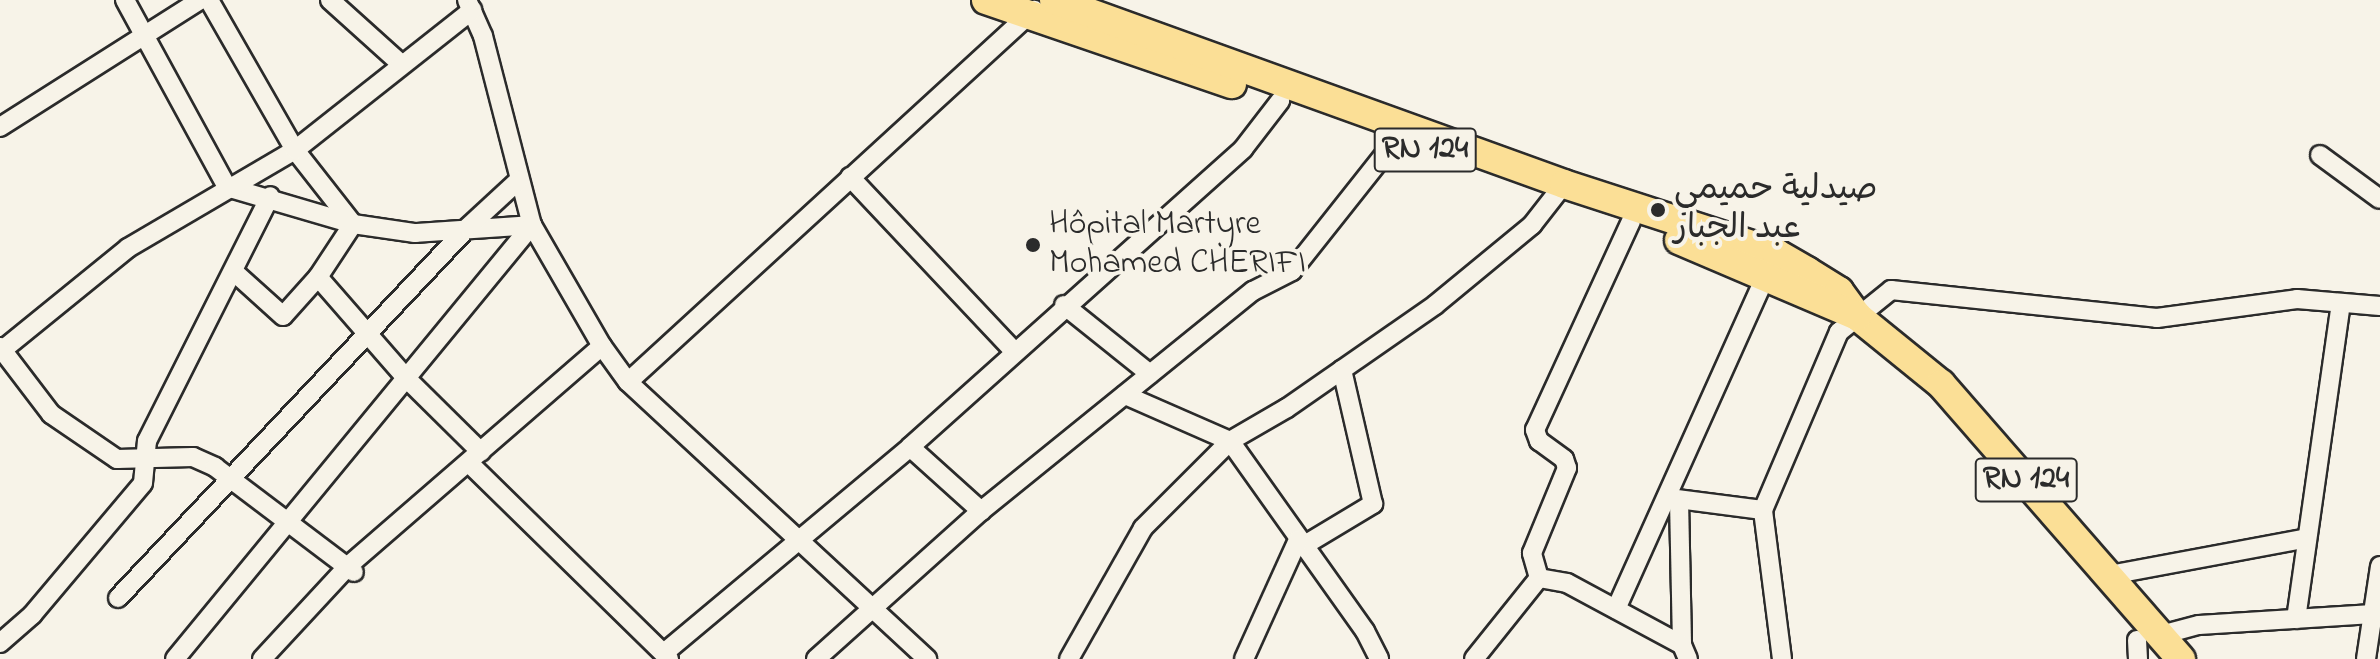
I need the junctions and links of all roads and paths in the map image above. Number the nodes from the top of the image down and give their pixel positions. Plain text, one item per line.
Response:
1 (125, 0) edge
2 (200, 0) edge
3 (209, 0) edge
4 (330, 0) edge
5 (986, 0) edge
6 (1054, 0) edge
7 (469, 5) edge
8 (1037, 8) edge
9 (147, 36) junction
10 (401, 64) junction
11 (1280, 101) junction
12 (0, 127) edge
13 (1396, 140) junction
14 (295, 150) junction
15 (2320, 155) dead end
16 (850, 177) junction
17 (519, 180) junction
18 (227, 187) junction
19 (1561, 189) junction
20 (270, 196) junction
21 (2380, 199) edge
22 (1631, 221) junction
23 (353, 224) junction
24 (532, 225) junction
25 (468, 227) junction
26 (1771, 264) junction
27 (233, 271) junction
28 (318, 277) junction
29 (2341, 304) junction
30 (1064, 305) junction
31 (2380, 306) edge
32 (1857, 316) junction
33 (366, 335) junction
34 (602, 346) junction
35 (1, 350) edge
36 (1013, 350) junction
37 (1342, 370) junction
38 (1150, 374) junction
39 (406, 378) junction
40 (628, 382) junction
41 (1125, 395) junction
42 (1230, 441) junction
43 (910, 447) junction
44 (149, 458) junction
45 (475, 458) junction
46 (230, 482) junction
47 (1671, 499) junction
48 (1763, 510) junction
49 (981, 511) junction
50 (285, 525) junction
51 (2307, 538) junction
52 (797, 543) junction
53 (1301, 543) junction
54 (2380, 566) edge
55 (352, 570) junction
56 (2110, 575) junction
57 (1539, 578) junction
58 (118, 598) dead end
59 (1616, 609) junction
60 (873, 610) junction
61 (2373, 614) junction
62 (2296, 619) junction
63 (2149, 638) junction
64 (0, 643) edge
65 (1685, 652) edge
66 (667, 656) edge
67 (175, 659) edge
68 (262, 659) edge
69 (816, 659) edge
70 (927, 659) edge
71 (1069, 659) edge
72 (1244, 659) edge
73 (1379, 659) edge
74 (1474, 659) edge
75 (1782, 659) edge
76 (2138, 659) edge
77 (2181, 659) edge
78 (2366, 659) edge

1 - 9 street
2 - 9 street
3 - 14 street
4 - 10 street
5 - 8 main road, RN 124
6 - 19 main road, RN 124
7 - 10 street
7 - 17 street
8 - 11 main road, RN 124
8 - 16 street
9 - 12 street
9 - 18 street
10 - 14 street
11 - 13 main road, RN 124
11 - 30 street
13 - 19 main road, RN 124
13 - 38 street
14 - 18 street
14 - 23 street
15 - 21 street
16 - 36 street
16 - 40 street
17 - 24 street
17 - 25 street
18 - 20 street
18 - 35 street
19 - 22 main road, RN 124
19 - 26 main road, RN 124
19 - 37 street
20 - 23 street
20 - 27 street
22 - 26 main road, RN 124
22 - 57 street
23 - 25 street
23 - 28 street
24 - 25 street
24 - 34 street
24 - 39 street
25 - 33 street
26 - 32 main road, RN 124
26 - 47 street
27 - 28 street
27 - 44 street
28 - 33 street
29 - 31 street
29 - 32 street
29 - 51 street
30 - 36 street
30 - 38 street
32 - 48 street
32 - 56 main road, RN 124
33 - 39 street
33 - 46 street
34 - 40 street
34 - 45 street
35 - 44 street
36 - 43 street
37 - 42 street
37 - 53 street
38 - 41 street
39 - 45 street
39 - 50 street
40 - 52 street
41 - 42 street
41 - 49 street
42 - 53 street
42 - 71 street
43 - 49 street
43 - 52 street
44 - 46 street
44 - 64 street
45 - 55 street
45 - 66 street
46 - 50 street
46 - 58 street
47 - 48 street
47 - 59 street
47 - 65 street
48 - 75 street
49 - 60 street
50 - 55 street
50 - 67 street
51 - 56 street
51 - 62 street
52 - 60 street
52 - 66 street
53 - 72 street
53 - 73 street
54 - 61 street
55 - 68 street
56 - 63 main road, RN 124
57 - 59 street
57 - 74 street
59 - 65 street
60 - 69 street
60 - 70 street
61 - 62 street
61 - 78 street
62 - 63 street
63 - 76 street
63 - 77 main road, RN 124

